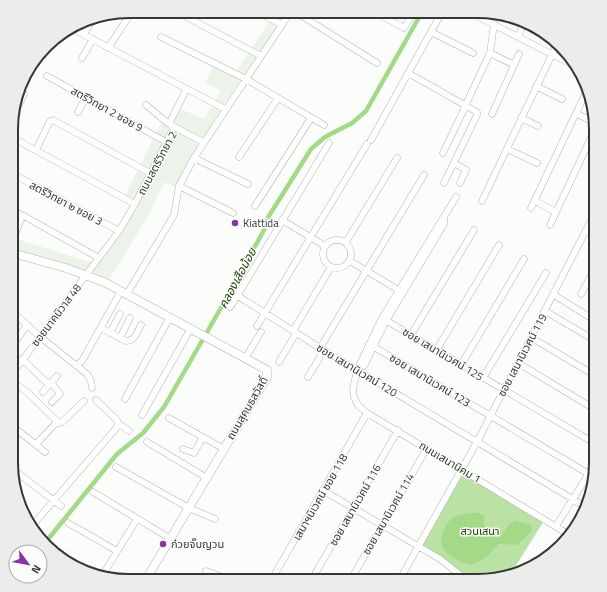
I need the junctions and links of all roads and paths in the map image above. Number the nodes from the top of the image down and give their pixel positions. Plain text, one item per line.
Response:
1 (128, 18) edge
2 (188, 18) edge
3 (269, 18) edge
4 (286, 18) edge
5 (305, 18) edge
6 (390, 18) edge
7 (410, 18) edge
8 (439, 18) edge
9 (482, 18) edge
10 (492, 19) edge
11 (491, 23) junction
12 (282, 25) junction
13 (89, 26) edge
14 (522, 27) edge
15 (77, 31) edge
16 (431, 32) junction
17 (84, 34) junction
18 (518, 36) junction
19 (161, 37) dead end
20 (93, 39) junction
21 (108, 48) junction
22 (554, 49) edge
23 (473, 53) dead end
24 (490, 53) junction
25 (519, 54) dead end
26 (552, 54) junction
27 (261, 56) junction
28 (82, 58) dead end
29 (565, 61) edge
30 (377, 63) dead end
31 (514, 65) junction
32 (408, 74) junction
33 (47, 76) dead end
34 (246, 79) junction
35 (536, 86) junction
36 (186, 90) junction
37 (86, 97) junction
38 (584, 97) edge
39 (278, 98) junction
40 (562, 98) dead end
41 (466, 104) junction
42 (146, 105) dead end
43 (225, 109) junction
44 (78, 112) dead end
45 (492, 114) dead end
46 (577, 114) junction
47 (311, 118) junction
48 (521, 118) junction
49 (589, 120) edge
50 (324, 125) dead end
51 (172, 126) junction
52 (538, 126) dead end
53 (18, 141) edge
54 (166, 142) junction
55 (204, 142) junction
56 (589, 142) edge
57 (328, 143) dead end
58 (507, 149) junction
59 (36, 150) junction
60 (443, 153) dead end
61 (239, 157) dead end
62 (194, 158) junction
63 (397, 158) dead end
64 (454, 163) junction
65 (537, 163) dead end
66 (150, 173) junction
67 (424, 175) dead end
68 (18, 177) edge
69 (444, 183) dead end
70 (460, 183) dead end
71 (248, 184) dead end
72 (179, 186) junction
73 (456, 197) dead end
74 (482, 201) dead end
75 (535, 201) junction
76 (135, 204) junction
77 (256, 206) dead end
78 (532, 208) dead end
79 (556, 212) junction
80 (18, 213) edge
81 (234, 213) dead end
82 (22, 216) junction
83 (282, 220) junction
84 (550, 225) dead end
85 (589, 225) edge
86 (18, 227) edge
87 (474, 230) dead end
88 (119, 231) junction
89 (586, 231) junction
90 (589, 233) edge
91 (310, 237) junction
92 (346, 242) junction
93 (499, 244) dead end
94 (326, 246) junction
95 (18, 255) edge
96 (99, 258) junction
97 (524, 259) dead end
98 (350, 261) junction
99 (331, 266) junction
100 (367, 272) junction
101 (546, 272) dead end
102 (87, 275) junction
103 (589, 280) edge
104 (124, 292) junction
105 (401, 292) junction
106 (581, 294) dead end
107 (238, 295) junction
108 (554, 295) junction
109 (230, 307) dead end
110 (545, 312) junction
111 (120, 314) dead end
112 (264, 314) junction
113 (18, 317) edge
114 (170, 317) junction
115 (589, 317) edge
116 (130, 318) dead end
117 (384, 319) junction
118 (27, 325) junction
119 (140, 326) dead end
120 (257, 326) dead end
121 (101, 328) junction
122 (190, 328) junction
123 (261, 332) dead end
124 (294, 332) junction
125 (110, 333) junction
126 (411, 335) junction
127 (39, 336) junction
128 (589, 337) edge
129 (18, 338) edge
130 (120, 338) junction
131 (532, 338) junction
132 (371, 346) junction
133 (322, 349) junction
134 (436, 351) junction
135 (246, 357) junction
136 (22, 359) junction
137 (279, 362) dead end
138 (518, 363) junction
139 (18, 365) edge
140 (77, 365) junction
141 (461, 365) junction
142 (589, 372) edge
143 (358, 373) junction
144 (57, 376) dead end
145 (308, 377) dead end
146 (483, 378) junction
147 (50, 384) junction
148 (18, 385) edge
149 (92, 388) dead end
150 (503, 390) junction
151 (43, 392) dead end
152 (96, 400) dead end
153 (125, 400) dead end
154 (84, 401) dead end
155 (52, 402) dead end
156 (589, 406) edge
157 (367, 412) junction
158 (142, 415) dead end
159 (490, 416) junction
160 (169, 418) dead end
161 (57, 422) junction
162 (118, 423) junction
163 (18, 430) edge
164 (398, 430) junction
165 (129, 431) dead end
166 (203, 438) junction
167 (589, 440) edge
168 (147, 442) dead end
169 (477, 442) junction
170 (36, 444) junction
171 (427, 448) junction
172 (183, 449) dead end
173 (224, 449) junction
174 (45, 452) dead end
175 (116, 467) dead end
176 (462, 469) junction
177 (588, 474) edge
178 (19, 478) edge
179 (206, 478) junction
180 (587, 480) edge
181 (324, 491) junction
182 (93, 492) dead end
183 (572, 499) junction
184 (54, 500) junction
185 (581, 504) edge
186 (61, 506) dead end
187 (189, 508) junction
188 (353, 508) junction
189 (137, 519) junction
190 (215, 519) dead end
191 (35, 522) edge
192 (68, 523) dead end
193 (382, 525) junction
194 (556, 526) junction
195 (564, 532) edge
196 (170, 539) junction
197 (418, 547) junction
198 (117, 551) junction
199 (206, 570) dead end
200 (105, 571) edge
201 (149, 574) edge
202 (212, 574) edge
203 (276, 574) edge
204 (315, 574) edge
205 (354, 574) edge
206 (403, 574) edge
207 (459, 574) edge

1 - 21 street
2 - 27 street
3 - 12 street
4 - 12 street
5 - 30 street
6 - 7 street
8 - 16 street
9 - 11 street
10 - 11 street
11 - 18 street
11 - 24 street
12 - 27 street
13 - 17 street
14 - 18 street
15 - 17 street
16 - 23 street
16 - 32 street
17 - 20 street
18 - 26 street
19 - 34 street
20 - 21 street
20 - 28 street
21 - 36 street
22 - 26 street
24 - 31 street
24 - 41 street
25 - 31 street
26 - 29 street
26 - 35 street
27 - 34 street
31 - 45 street
32 - 41 street
32 - 91 street
33 - 37 street, สตรีวิทยา 2 ซอย 9
34 - 39 street
34 - 43 street
35 - 40 street
35 - 48 street
36 - 43 street
36 - 51 street
37 - 44 street
37 - 54 street, สตรีวิทยา 2 ซอย 9
38 - 46 street
39 - 47 street
39 - 61 street
41 - 60 street
41 - 64 street
42 - 51 street
43 - 55 street
46 - 49 street
46 - 75 street
47 - 50 street
47 - 77 street
48 - 52 street
48 - 58 street
51 - 54 street, ถนนสตรีวิทยา 2
51 - 55 street, ถนนสตรีวิทยา 2
53 - 59 street
54 - 66 street, ถนนสตรีวิทยา 2
55 - 62 street
56 - 79 street
57 - 83 street
58 - 65 street
58 - 74 street
59 - 66 street
59 - 76 street
62 - 71 street
62 - 72 street
63 - 92 street
64 - 69 street
64 - 70 street
66 - 76 street, ถนนสตรีวิทยา 2
67 - 100 street
68 - 88 street, สตรีวิทยา ๒ ซอย 3
72 - 81 street
72 - 104 street
73 - 105 street, ถนนเสนานิคม 1
75 - 78 street
75 - 79 street
76 - 88 street, ถนนสตรีวิทยา 2
79 - 84 street
80 - 82 street
82 - 86 street
82 - 96 street
83 - 91 street
83 - 107 street
85 - 89 street, ซอย เสนานิเวศน์ 119
87 - 126 street
88 - 96 street, ถนนสตรีวิทยา 2
89 - 90 street
89 - 108 street, ซอย เสนานิเวศน์ 119
91 - 94 street
91 - 112 street
92 - 94 street
92 - 98 street
93 - 134 street
94 - 99 street
95 - 102 main road, ถนนสุคนธสวัสดิ์
96 - 102 street, ถนนสตรีวิทยา 2
97 - 141 street
98 - 99 street
98 - 100 street
99 - 124 street
100 - 105 street
100 - 133 street
101 - 146 street
102 - 104 main road, ถนนสุคนธสวัสดิ์
102 - 127 street, ซอยนาคนิวาส 48
103 - 106 street
104 - 114 main road, ถนนสุคนธสวัสดิ์
104 - 121 street
105 - 117 street, ถนนเสนานิคม 1
107 - 109 street
107 - 112 street, ซอย เสนานิเวศน์ 120
108 - 110 street, ซอย เสนานิเวศน์ 119
108 - 115 street
110 - 128 street
110 - 131 street, ซอย เสนานิเวศน์ 119
111 - 125 street
112 - 120 street
112 - 124 street, ซอย เสนานิเวศน์ 120
113 - 118 street
114 - 122 main road, ถนนสุคนธสวัสดิ์
114 - 153 street
116 - 130 street
117 - 126 street, ซอย เสนานิเวศน์ 125
117 - 132 street, ถนนเสนานิคม 1
118 - 127 street
118 - 129 street
119 - 130 street
121 - 125 street
121 - 140 street
122 - 135 main road, ถนนสุคนธสวัสดิ์
122 - 158 street
123 - 135 street
124 - 133 street, ซอย เสนานิเวศน์ 120
124 - 137 street
125 - 130 street
126 - 134 street, ซอย เสนานิเวศน์ 125
127 - 136 street, ซอยนาคนิวาส 48
127 - 140 street
131 - 138 street, ซอย เสนานิเวศน์ 119
131 - 142 street
132 - 143 street, ถนนเสนานิคม 1
132 - 159 street, ซอย เสนานิเวศน์ 123
133 - 143 street, ซอย เสนานิเวศน์ 120
133 - 145 street
134 - 141 street, ซอย เสนานิเวศน์ 125
135 - 173 main road, ถนนสุคนธสวัสดิ์
136 - 139 street, ซอยนาคนิวาส 48
136 - 147 street
138 - 150 street, ซอย เสนานิเวศน์ 119
138 - 156 street
140 - 149 street
141 - 146 street, ซอย เสนานิเวศน์ 125
143 - 157 street, ถนนเสนานิคม 1
143 - 169 street, ซอย เสนานิเวศน์ 120
144 - 147 street
146 - 150 street, ซอย เสนานิเวศน์ 125
147 - 151 street
147 - 155 street
148 - 161 street
150 - 159 street, ซอย เสนานิเวศน์ 119
150 - 167 street, ซอย เสนานิเวศน์ 125
152 - 162 street
154 - 161 street
157 - 164 street, ถนนเสนานิคม 1
157 - 181 street, เสนาฯนิเวศน์ ซอย 118
159 - 169 street, ซอย เสนานิเวศน์ 119
159 - 177 street, ซอย เสนานิเวศน์ 123
160 - 166 street
161 - 170 street
162 - 165 street
162 - 184 street
163 - 170 street
164 - 171 street, ถนนเสนานิคม 1
164 - 188 street, ซอย เสนานิเวศน์ 116
166 - 172 street
166 - 173 street
168 - 179 street
169 - 176 street, ซอย เสนานิเวศน์ 119
169 - 183 street, ซอย เสนานิเวศน์ 120
170 - 174 street
171 - 176 street, ถนนเสนานิคม 1
171 - 193 street, ซอย เสนานิเวศน์ 114
173 - 179 main road, ถนนสุคนธสวัสดิ์
175 - 187 street
176 - 194 street, ถนนเสนานิคม 1
176 - 197 street, ซอย เสนานิเวศน์ 119
178 - 184 street
179 - 187 main road, ถนนสุคนธสวัสดิ์
180 - 183 street
181 - 188 street
181 - 203 street, เสนาฯนิเวศน์ ซอย 118
182 - 189 street
183 - 185 street, ซอย เสนานิเวศน์ 120
183 - 194 street
184 - 186 street
184 - 191 street
187 - 190 street
187 - 196 main road, ถนนสุคนธสวัสดิ์
188 - 193 street
188 - 204 street, ซอย เสนานิเวศน์ 116
189 - 196 street
189 - 198 street
192 - 198 street
193 - 197 street
193 - 205 street, ซอย เสนานิเวศน์ 114
194 - 195 street, ถนนเสนานิคม 1
196 - 201 main road, ถนนสุคนธสวัสดิ์
197 - 206 street, ซอย เสนานิเวศน์ 119
197 - 207 street
198 - 200 street
199 - 202 street

